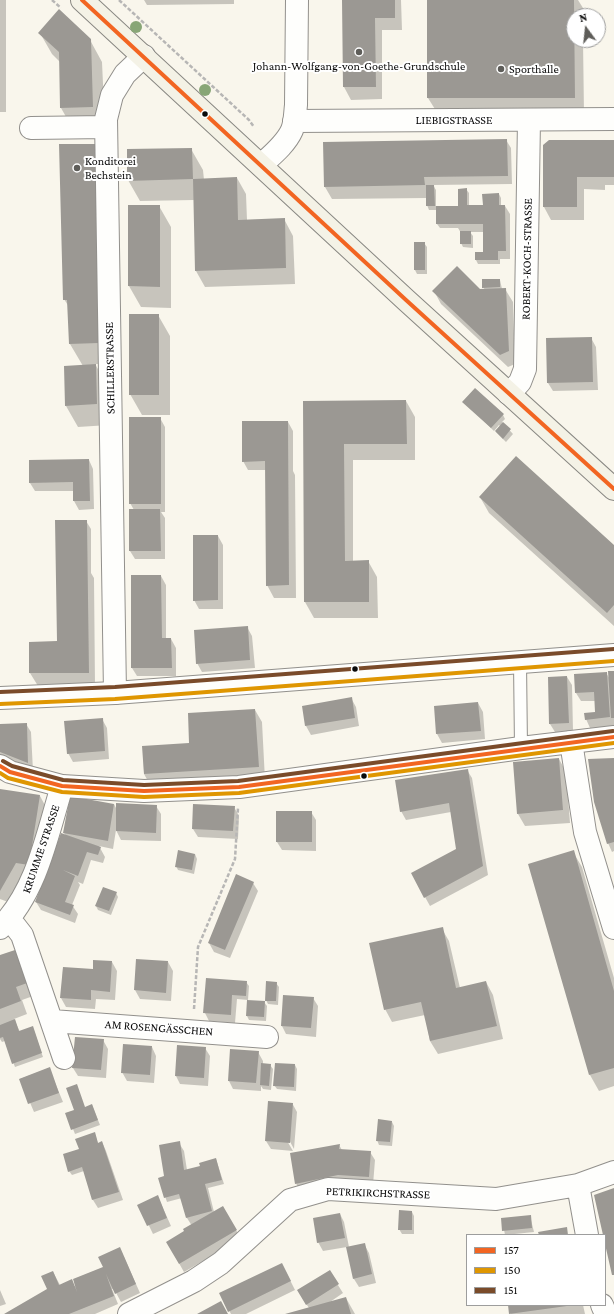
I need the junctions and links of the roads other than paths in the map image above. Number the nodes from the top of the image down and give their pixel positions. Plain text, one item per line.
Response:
1 (82, 0) edge
2 (297, 0) edge
3 (144, 56) junction
4 (614, 119) edge
5 (529, 120) junction
6 (294, 121) junction
7 (106, 127) junction
8 (31, 128) dead end
9 (267, 159) junction
10 (509, 394) junction
11 (614, 489) edge
12 (614, 655) edge
13 (520, 662) junction
14 (115, 693) junction
15 (0, 698) edge
16 (614, 737) edge
17 (571, 742) junction
18 (521, 748) junction
19 (0, 766) edge
20 (62, 786) junction
21 (4, 924) edge
22 (614, 928) edge
23 (52, 1021) junction
24 (267, 1037) dead end
25 (64, 1058) dead end
26 (614, 1172) edge
27 (578, 1185) junction
28 (587, 1234) edge
29 (129, 1314) edge

1 - 3 main road
2 - 6 street
3 - 7 street, SCHILLERSTRASSE
3 - 9 main road
4 - 5 street, LIEBIGSTRASSE
5 - 6 street, LIEBIGSTRASSE
5 - 10 street, ROBERT-KOCH-STRASSE
6 - 9 street
7 - 8 street
7 - 14 street, SCHILLERSTRASSE
9 - 10 main road
10 - 11 main road
12 - 13 street
13 - 14 street
13 - 18 lane
14 - 15 street
16 - 17 street
17 - 18 street
17 - 22 street
18 - 20 street
19 - 20 street
20 - 21 street, KRUMME STRASSE
21 - 23 street
23 - 24 street, AM ROSENGÄSSCHEN
23 - 25 street
26 - 27 street, PETRIKIRCHSTRASSE
27 - 28 street
27 - 29 street, PETRIKIRCHSTRASSE

